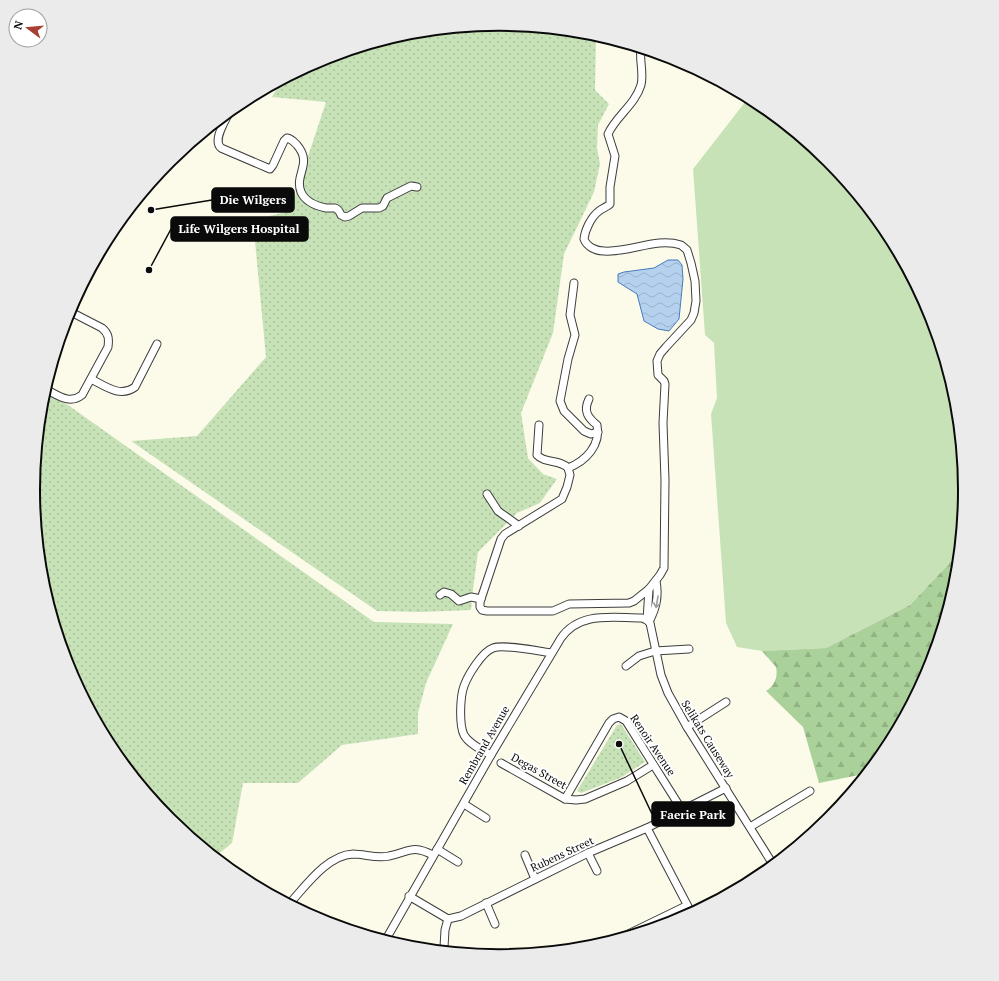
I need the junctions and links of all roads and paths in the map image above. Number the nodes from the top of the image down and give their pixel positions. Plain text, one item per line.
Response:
1 (641, 53) edge
2 (225, 122) edge
3 (416, 187) dead end
4 (574, 283) dead end
5 (75, 314) edge
6 (157, 344) dead end
7 (91, 379) junction
8 (51, 391) edge
9 (589, 399) dead end
10 (539, 425) dead end
11 (598, 432) junction
12 (568, 468) junction
13 (487, 494) dead end
14 (519, 526) junction
15 (656, 581) junction
16 (649, 589) junction
17 (440, 595) dead end
18 (481, 599) junction
19 (646, 620) junction
20 (689, 649) dead end
21 (655, 651) junction
22 (551, 653) junction
23 (626, 666) dead end
24 (726, 702) dead end
25 (687, 727) junction
26 (491, 755) junction
27 (501, 763) dead end
28 (653, 764) junction
29 (726, 788) junction
30 (810, 791) dead end
31 (565, 799) junction
32 (464, 804) junction
33 (682, 810) junction
34 (486, 818) dead end
35 (648, 828) junction
36 (750, 828) junction
37 (435, 852) junction
38 (588, 853) junction
39 (525, 855) dead end
40 (771, 861) edge
41 (458, 862) dead end
42 (597, 871) dead end
43 (535, 879) junction
44 (409, 896) junction
45 (292, 901) edge
46 (486, 903) junction
47 (686, 906) junction
48 (688, 909) edge
49 (448, 919) junction
50 (495, 924) dead end
51 (642, 927) edge
52 (388, 936) edge
53 (444, 947) dead end

1 - 15 street
2 - 3 street
4 - 11 street
5 - 7 street
6 - 7 street
7 - 8 street
9 - 11 street
10 - 12 street
11 - 12 street
12 - 14 street
13 - 14 street
14 - 18 street
15 - 16 street
15 -> 19 street
16 - 18 street
16 - 19 street, Selikats Causeway
17 - 18 street
19 - 21 street, Selikats Causeway
19 - 22 street, Rembrand Avenue
20 - 21 street
21 - 23 street
21 - 25 street, Selikats Causeway
22 - 26 street, Rembrand Avenue
22 - 26 street
24 - 25 street
25 - 29 street, Selikats Causeway
26 - 32 street, Rembrand Avenue
27 - 31 street, Degas Street
28 - 31 street, Degas Street
28 - 31 street, Renoir Avenue
28 - 33 street, Renoir Avenue
29 - 33 street, Rubens Street
29 - 36 street, Selikats Causeway
30 - 36 street
32 - 34 street
32 - 37 street, Rembrand Avenue
33 - 35 street, Rubens Street
35 - 38 street, Rubens Street
35 - 47 street
36 - 40 street, Selikats Causeway
37 - 41 street
37 - 44 street, Rembrand Avenue
37 - 45 street
38 - 42 street
38 - 43 street, Rubens Street
39 - 43 street
43 - 46 street, Rubens Street
44 - 49 street
44 - 52 street, Rembrand Avenue
46 - 49 street, Rubens Street
46 - 50 street
47 - 48 street
47 - 51 street
49 - 53 street

